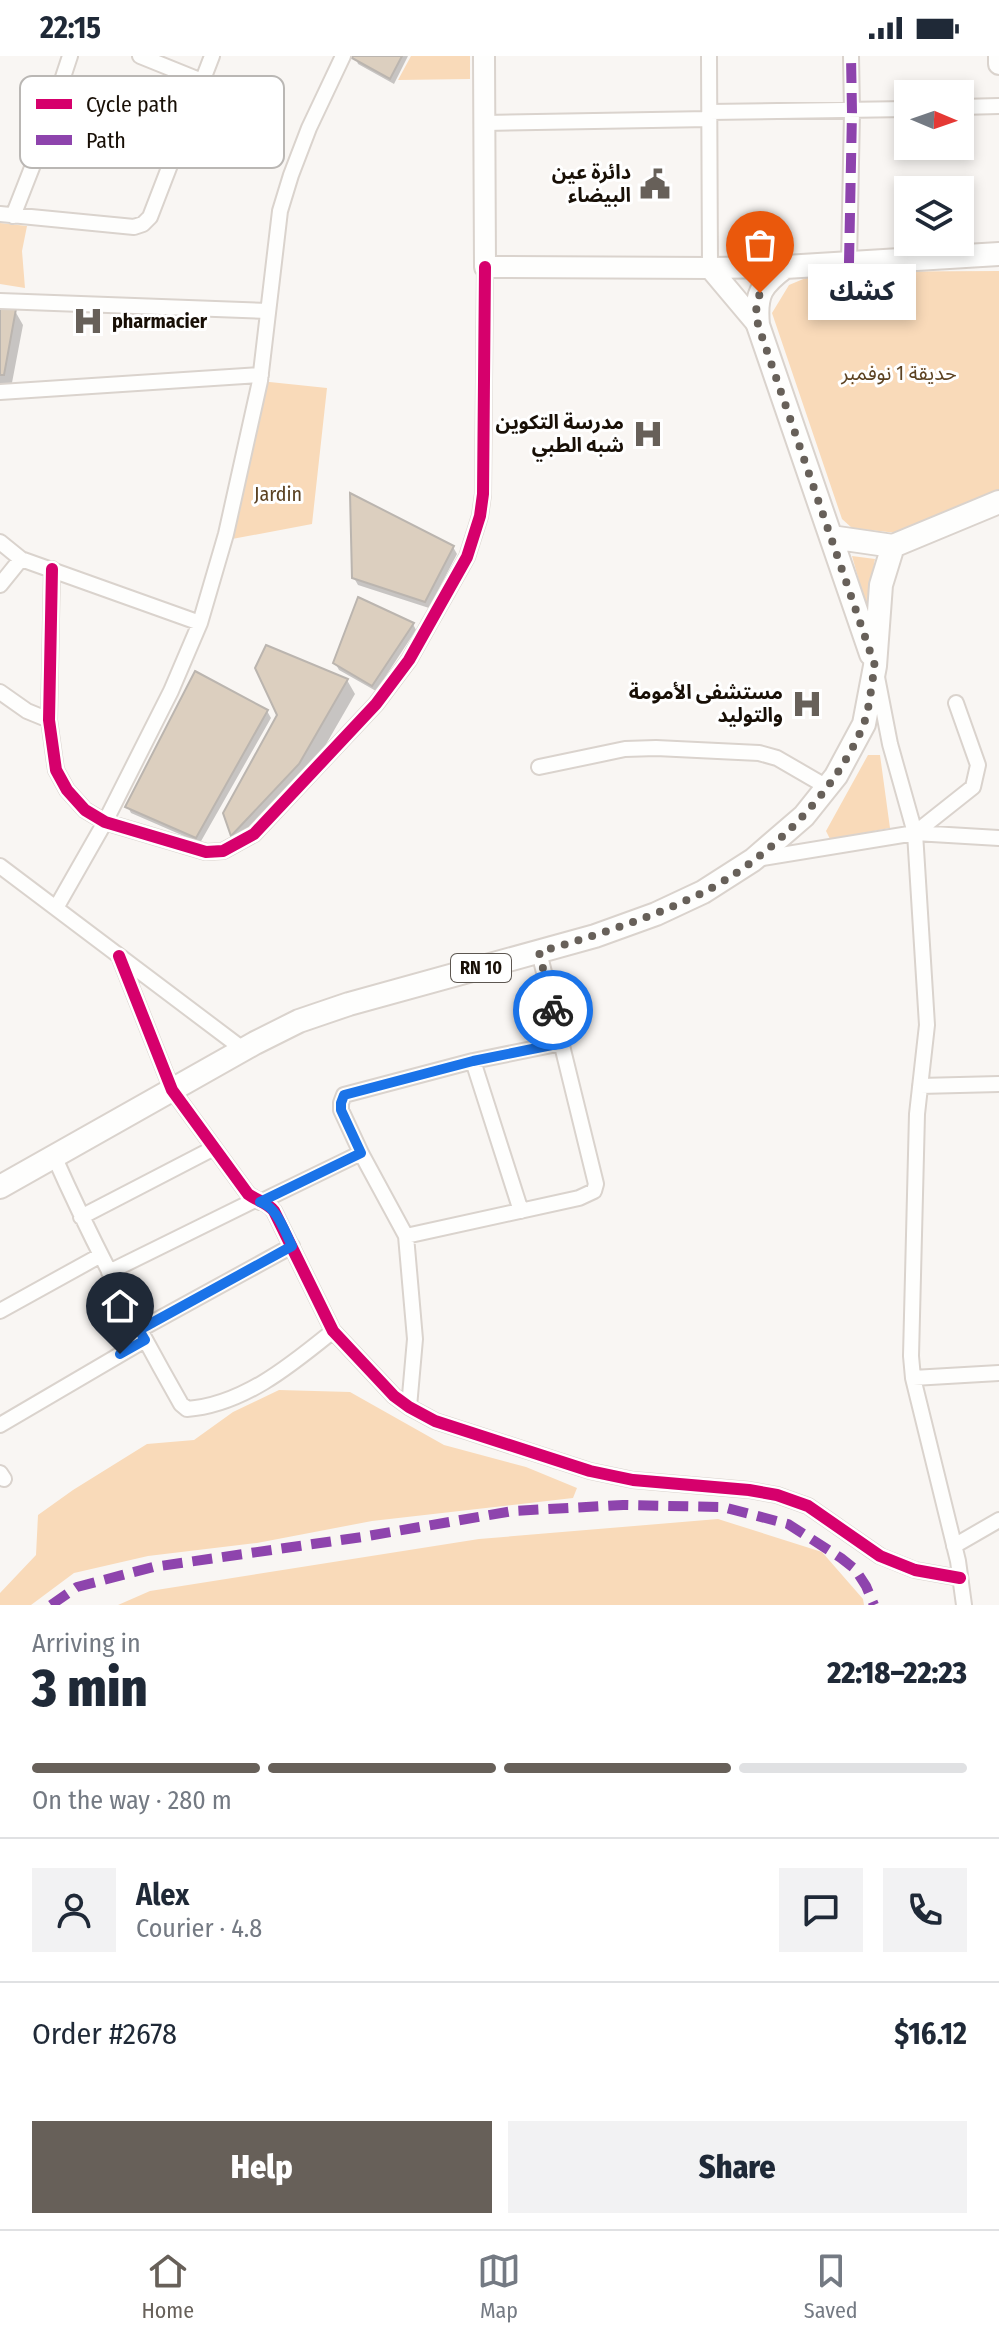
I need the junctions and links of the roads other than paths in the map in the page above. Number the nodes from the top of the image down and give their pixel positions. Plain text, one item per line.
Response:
1 (70, 56) edge
2 (140, 56) edge
3 (212, 56) edge
4 (343, 56) edge
5 (484, 56) edge
6 (709, 56) edge
7 (851, 56) edge
8 (999, 56) edge
9 (999, 64) edge
10 (63, 76) edge
11 (190, 76) edge
12 (204, 76) edge
13 (999, 106) edge
14 (974, 107) edge
15 (894, 110) edge
16 (852, 112) junction
17 (709, 116) junction
18 (485, 123) junction
19 (30, 168) edge
20 (169, 168) edge
21 (6, 215) edge
22 (999, 254) edge
23 (849, 263) junction
24 (485, 267) junction
25 (785, 267) junction
26 (710, 268) junction
27 (0, 301) edge
28 (268, 311) junction
29 (758, 325) junction
30 (261, 375) junction
31 (6, 392) edge
32 (0, 406) edge
33 (999, 502) edge
34 (831, 537) junction
35 (0, 542) edge
36 (893, 546) junction
37 (21, 559) junction
38 (52, 569) junction
39 (0, 585) edge
40 (200, 623) junction
41 (875, 666) junction
42 (0, 692) edge
43 (956, 703) dead end
44 (49, 720) junction
45 (539, 767) dead end
46 (827, 787) junction
47 (105, 822) junction
48 (915, 833) junction
49 (999, 838) edge
50 (753, 860) junction
51 (0, 866) edge
52 (56, 908) junction
53 (539, 952) junction
54 (119, 956) junction
55 (562, 1043) junction
56 (244, 1050) junction
57 (473, 1061) junction
58 (999, 1084) edge
59 (920, 1086) junction
60 (172, 1090) junction
61 (214, 1148) junction
62 (361, 1153) junction
63 (54, 1156) junction
64 (0, 1187) edge
65 (257, 1201) junction
66 (521, 1211) junction
67 (81, 1217) junction
68 (406, 1236) junction
69 (292, 1246) junction
70 (101, 1255) junction
71 (109, 1272) junction
72 (0, 1311) edge
73 (333, 1331) junction
74 (142, 1335) junction
75 (999, 1373) edge
76 (913, 1378) junction
77 (409, 1407) junction
78 (0, 1425) edge
79 (999, 1520) edge
80 (954, 1546) junction
81 (960, 1578) junction
82 (964, 1605) edge

1 - 10 street
2 - 11 street
3 - 12 street
4 - 28 street
5 - 18 street
6 - 17 street
7 - 16 street
8 - 9 street
13 - 14 street
15 - 16 street
16 - 17 street
16 - 23 street
17 - 18 street
17 - 26 street
18 - 24 street
19 - 21 street
20 - 21 street
22 - 23 main road
23 - 25 main road
24 - 26 street
24 - 47 street
25 - 26 street
25 - 29 main road, RN 10
26 - 29 street
27 - 28 street
28 - 30 street
29 - 34 main road, RN 10
30 - 31 street
30 - 40 street
31 - 32 street
33 - 36 main road
34 - 36 main road
34 - 41 main road, RN 10
35 - 37 street
36 - 41 main road, RN 10
37 - 38 street
37 - 39 street
38 - 40 street
38 - 44 street
40 - 47 street
41 - 46 main road, RN 10
41 - 48 street
42 - 44 street
43 - 48 street
44 - 47 street
45 - 46 street
46 - 50 main road, RN 10
47 - 52 street
48 - 49 street
48 - 50 street
48 - 59 street
50 - 53 main road, RN 10
51 - 52 street
52 - 54 street
53 - 55 street
53 - 56 main road, RN 10
54 - 56 street
54 - 60 street
55 - 57 street
55 - 66 street
56 - 60 main road, RN 10
57 - 62 street
57 - 66 street
58 - 59 street
59 - 76 street
60 - 61 street
60 - 63 main road, RN 10
61 - 65 street
61 - 67 street
62 - 65 street
62 - 68 street
63 - 64 main road, RN 10
63 - 67 street
65 - 69 street
65 - 71 street
66 - 68 street
67 - 70 street
68 - 77 street
69 - 73 street
69 - 74 street
70 - 71 street
70 - 72 street
71 - 74 street
73 - 74 street
73 - 77 street
74 - 78 street
75 - 76 street
76 - 80 street
77 - 81 street
79 - 80 street
80 - 81 street
81 - 82 street

